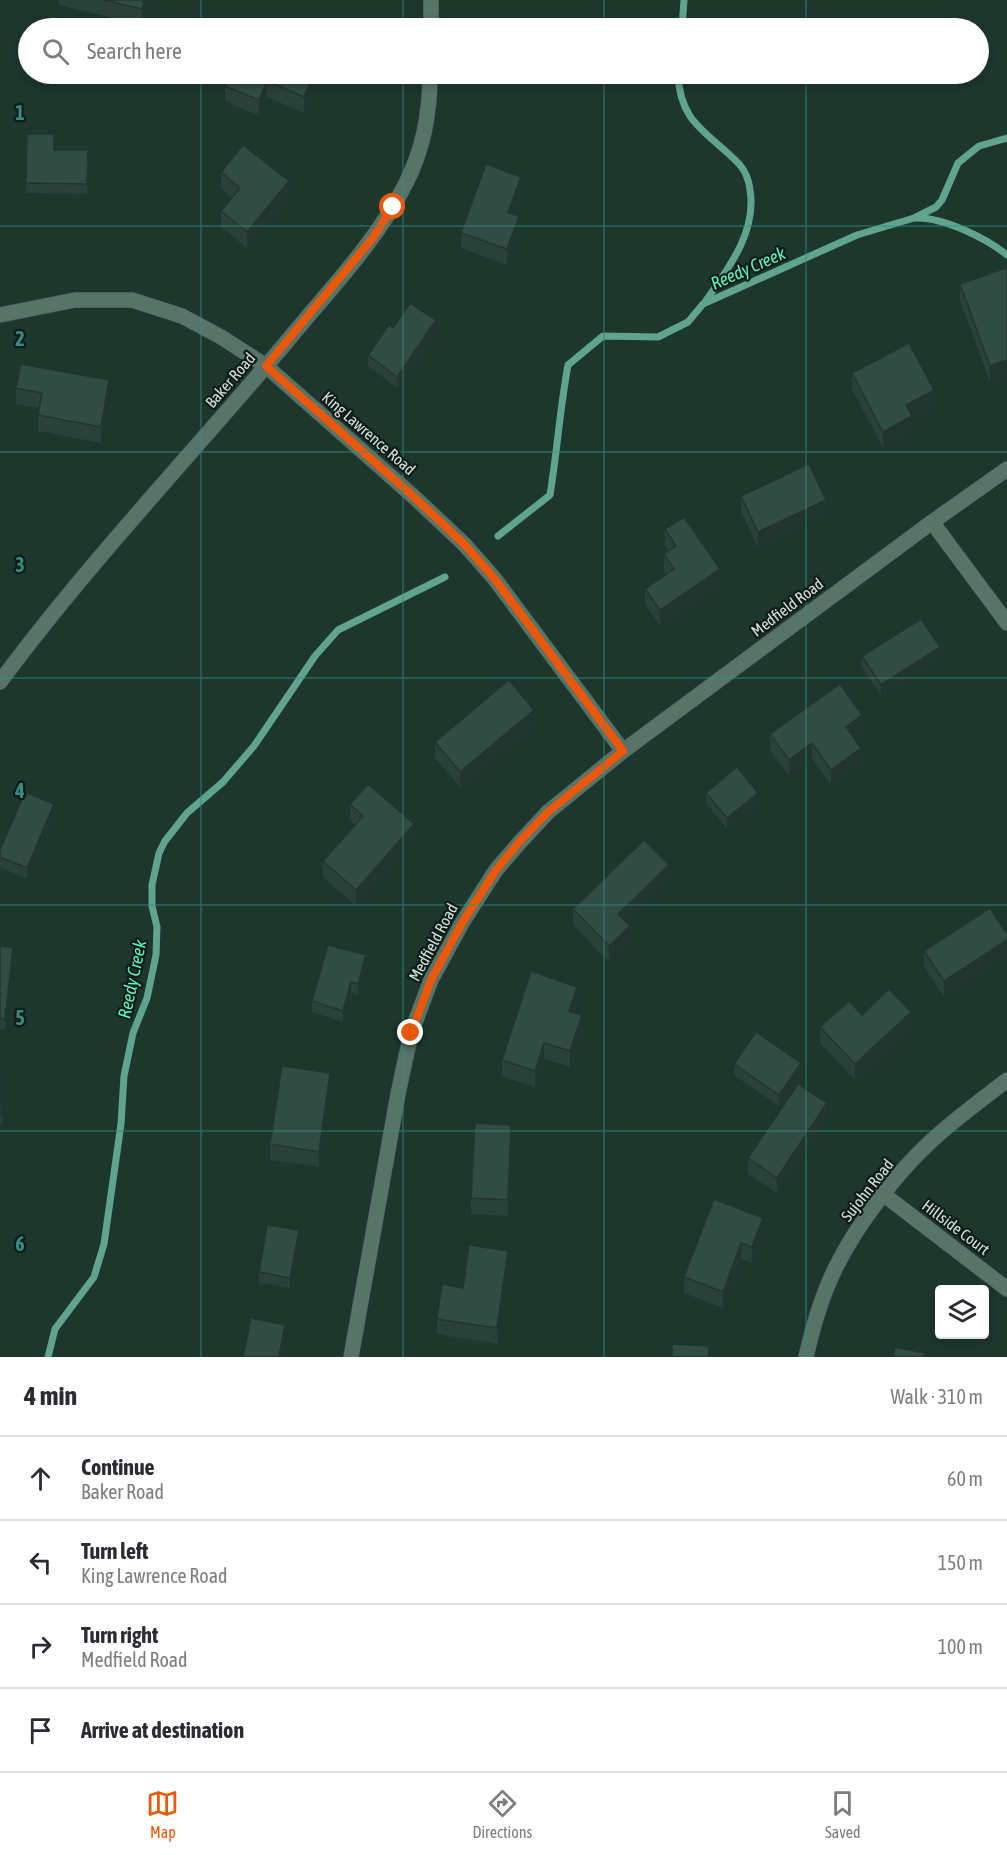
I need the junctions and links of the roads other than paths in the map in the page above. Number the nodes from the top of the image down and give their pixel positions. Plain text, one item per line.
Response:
1 (431, 0) edge
2 (430, 18) edge
3 (429, 84) edge
4 (0, 315) edge
5 (266, 366) junction
6 (1007, 469) edge
7 (932, 522) junction
8 (1007, 623) edge
9 (0, 682) edge
10 (623, 751) junction
11 (1007, 1080) edge
12 (883, 1194) junction
13 (1007, 1288) edge
14 (351, 1357) edge
15 (806, 1357) edge

1 - 2 street
3 - 5 street, Baker Road
4 - 5 street, King Lawrence Road
5 - 9 street, Baker Road
5 - 10 street, King Lawrence Road
6 - 7 street, Medfield Road
7 - 8 street
7 - 10 street, Medfield Road
10 - 14 street, Medfield Road
11 - 12 street, Sujohn Road
12 - 13 street, Hillside Court
12 - 15 street, Sujohn Road

